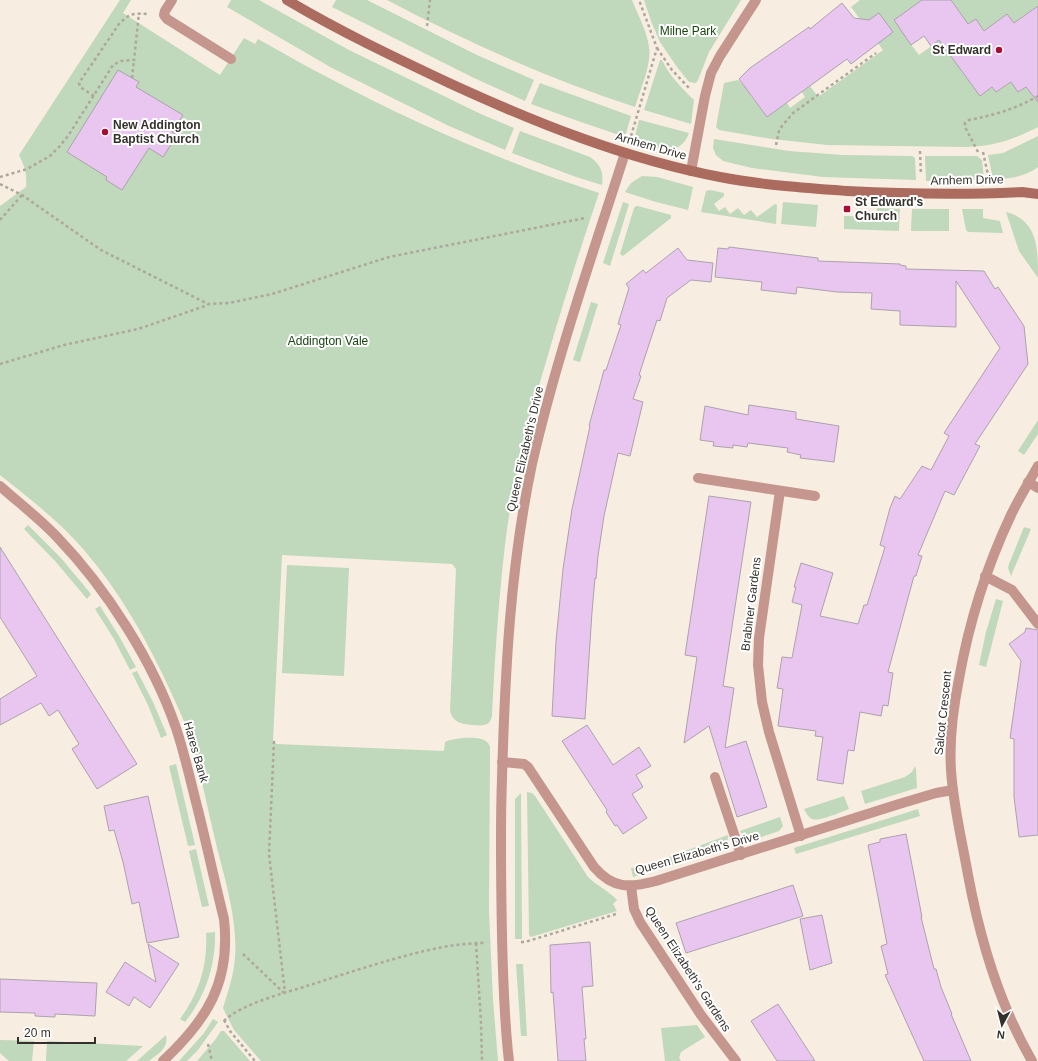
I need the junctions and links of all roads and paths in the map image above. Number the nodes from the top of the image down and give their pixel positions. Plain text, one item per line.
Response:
1 (172, 0) edge
2 (287, 0) edge
3 (430, 0) edge
4 (639, 0) edge
5 (756, 0) edge
6 (139, 13) junction
7 (164, 15) junction
8 (427, 26) dead end
9 (657, 48) junction
10 (876, 53) dead end
11 (231, 59) dead end
12 (134, 60) junction
13 (132, 78) dead end
14 (94, 96) junction
15 (705, 96) junction
16 (1038, 96) edge
17 (776, 145) dead end
18 (920, 151) dead end
19 (978, 152) dead end
20 (983, 152) dead end
21 (625, 153) junction
22 (691, 171) junction
23 (0, 177) edge
24 (989, 177) dead end
25 (0, 184) edge
26 (921, 194) junction
27 (1038, 194) edge
28 (22, 195) junction
29 (605, 216) junction
30 (0, 220) edge
31 (208, 304) junction
32 (0, 364) edge
33 (1038, 466) edge
34 (698, 478) dead end
35 (1028, 482) junction
36 (0, 486) edge
37 (1038, 488) edge
38 (780, 491) junction
39 (815, 496) dead end
40 (985, 576) junction
41 (1038, 624) edge
42 (274, 742) dead end
43 (502, 762) junction
44 (715, 777) dead end
45 (953, 790) junction
46 (801, 836) junction
47 (741, 855) junction
48 (631, 886) junction
49 (634, 909) junction
50 (502, 942) junction
51 (476, 943) junction
52 (226, 946) junction
53 (285, 993) junction
54 (208, 1010) junction
55 (224, 1021) junction
56 (208, 1044) dead end
57 (163, 1061) edge
58 (212, 1061) edge
59 (255, 1061) edge
60 (482, 1061) edge
61 (510, 1061) edge
62 (736, 1061) edge
63 (1032, 1061) edge

1 - 7 street
2 - 21 street, Arnhem Drive
3 - 8 path
4 - 9 path
5 - 15 street
6 - 7 path
6 - 12 path
6 - 14 path
7 - 11 street
9 - 15 path
9 - 21 path
10 - 17 path
12 - 13 path
12 - 14 path
14 - 23 path
15 - 22 street
16 - 19 path
18 - 26 path
20 - 24 path
21 - 22 street, Arnhem Drive
21 - 29 street, Queen Elizabeth's Drive
22 - 26 street, Arnhem Drive
25 - 28 path
26 - 27 street, Arnhem Drive
28 - 30 path
28 - 31 path
29 - 31 path
29 - 43 street, Queen Elizabeth's Drive
31 - 32 path
33 - 35 street, Salcot Crescent
34 - 38 street
35 - 37 street
35 - 40 street, Salcot Crescent
36 - 52 street, Hares Bank
38 - 39 street
38 - 46 street, Brabiner Gardens
40 - 41 street
40 - 45 street, Salcot Crescent
42 - 53 path
43 - 48 street, Queen Elizabeth's Drive
43 - 50 street, Queen Elizabeth's Drive
44 - 47 street
45 - 46 street, Queen Elizabeth's Drive
45 - 63 street, Salcot Crescent
46 - 47 street, Queen Elizabeth's Drive
47 - 48 street, Queen Elizabeth's Drive
48 - 49 street, Queen Elizabeth's Gardens
49 - 50 path
49 - 62 street, Queen Elizabeth's Gardens
50 - 51 path
50 - 61 street, Queen Elizabeth's Drive
51 - 53 path
51 - 60 path
52 - 53 path
52 - 54 street, Hares Bank
53 - 55 path
54 - 55 path
54 - 57 street, Hares Bank
55 - 59 path
56 - 58 path

